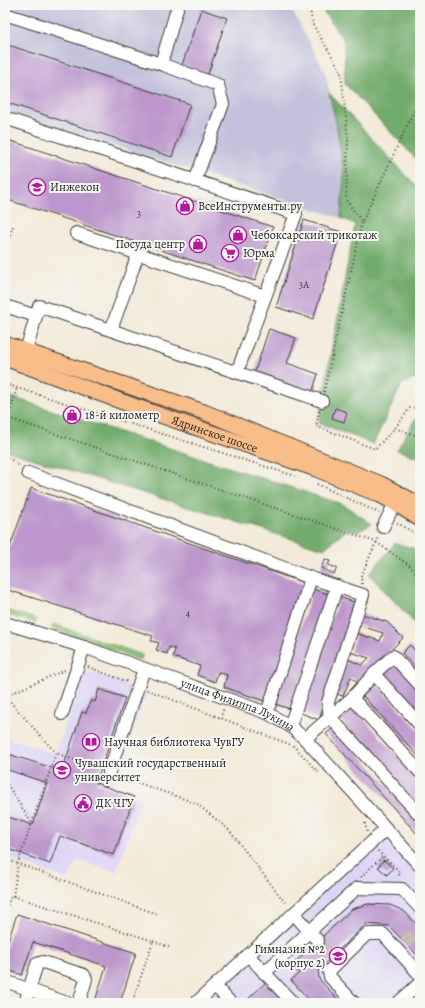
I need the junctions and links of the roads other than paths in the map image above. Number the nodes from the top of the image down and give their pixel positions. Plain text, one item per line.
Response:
1 (178, 5) edge
2 (5, 14) edge
3 (161, 64) junction
4 (5, 118) edge
5 (195, 180) junction
6 (76, 233) dead end
7 (138, 254) junction
8 (265, 296) junction
9 (5, 306) edge
10 (36, 316) junction
11 (111, 330) junction
12 (5, 344) edge
13 (24, 357) junction
14 (5, 358) edge
15 (237, 372) junction
16 (322, 401) road end
17 (28, 473) road end
18 (395, 503) junction
19 (420, 505) edge
20 (420, 519) edge
21 (385, 522) road end
22 (311, 578) junction
23 (338, 586) junction
24 (5, 623) edge
25 (84, 647) junction
26 (144, 669) junction
27 (374, 674) junction
28 (420, 685) edge
29 (352, 698) junction
30 (267, 713) junction
31 (62, 714) dead end
32 (330, 717) junction
33 (420, 725) edge
34 (290, 726) junction
35 (305, 739) junction
36 (109, 772) road end
37 (420, 772) edge
38 (420, 814) edge
39 (386, 830) junction
40 (420, 866) edge
41 (420, 908) edge
42 (294, 914) junction
43 (309, 931) junction
44 (318, 941) tunnel mouth
45 (248, 955) junction
46 (264, 973) junction
47 (420, 975) edge
48 (5, 982) edge
49 (420, 983) edge
50 (215, 986) junction
51 (29, 990) junction
52 (25, 1003) edge
53 (67, 1003) edge
54 (79, 1003) edge
55 (196, 1003) edge
56 (231, 1003) edge
57 (293, 1003) edge
58 (354, 1003) edge
59 (398, 1003) edge

1 - 3 street
2 - 3 street
3 - 5 street
4 - 5 street
5 - 8 street
6 - 7 street
7 - 8 street
7 - 11 street
8 - 15 street
9 - 10 street
10 - 11 street
10 - 13 street
11 - 15 street
12 - 13 main road, Ядринское шоссе
13 - 14 main road, Ядринское шоссе
13 - 18 main road, Ядринское шоссе
13 - 19 main road, Ядринское шоссе
15 - 16 street
17 - 22 street
18 - 20 main road, Ядринское шоссе
18 - 21 street
22 - 23 street
22 - 30 street
23 - 32 street
23 - 34 street
24 - 25 street, улица Филиппа Лукина
25 - 26 street, улица Филиппа Лукина
25 - 31 street
26 - 30 street, улица Филиппа Лукина
26 - 36 street
27 - 28 street
27 - 29 street
27 - 33 street
29 - 32 street
29 - 37 street
30 - 34 street, улица Филиппа Лукина
32 - 35 street
32 - 38 street
34 - 35 street, улица Филиппа Лукина
35 - 39 street, улица Филиппа Лукина
39 - 40 street, улица Филиппа Лукина
39 - 42 street
41 - 43 street
42 - 43 street
42 - 45 street
43 - 44 street
43 - 46 street
45 - 46 street
45 - 50 street
46 - 57 street
47 - 58 street
48 - 51 street
49 - 59 street
50 - 55 street
50 - 56 street
51 - 52 street
51 - 53 street
51 - 54 street

